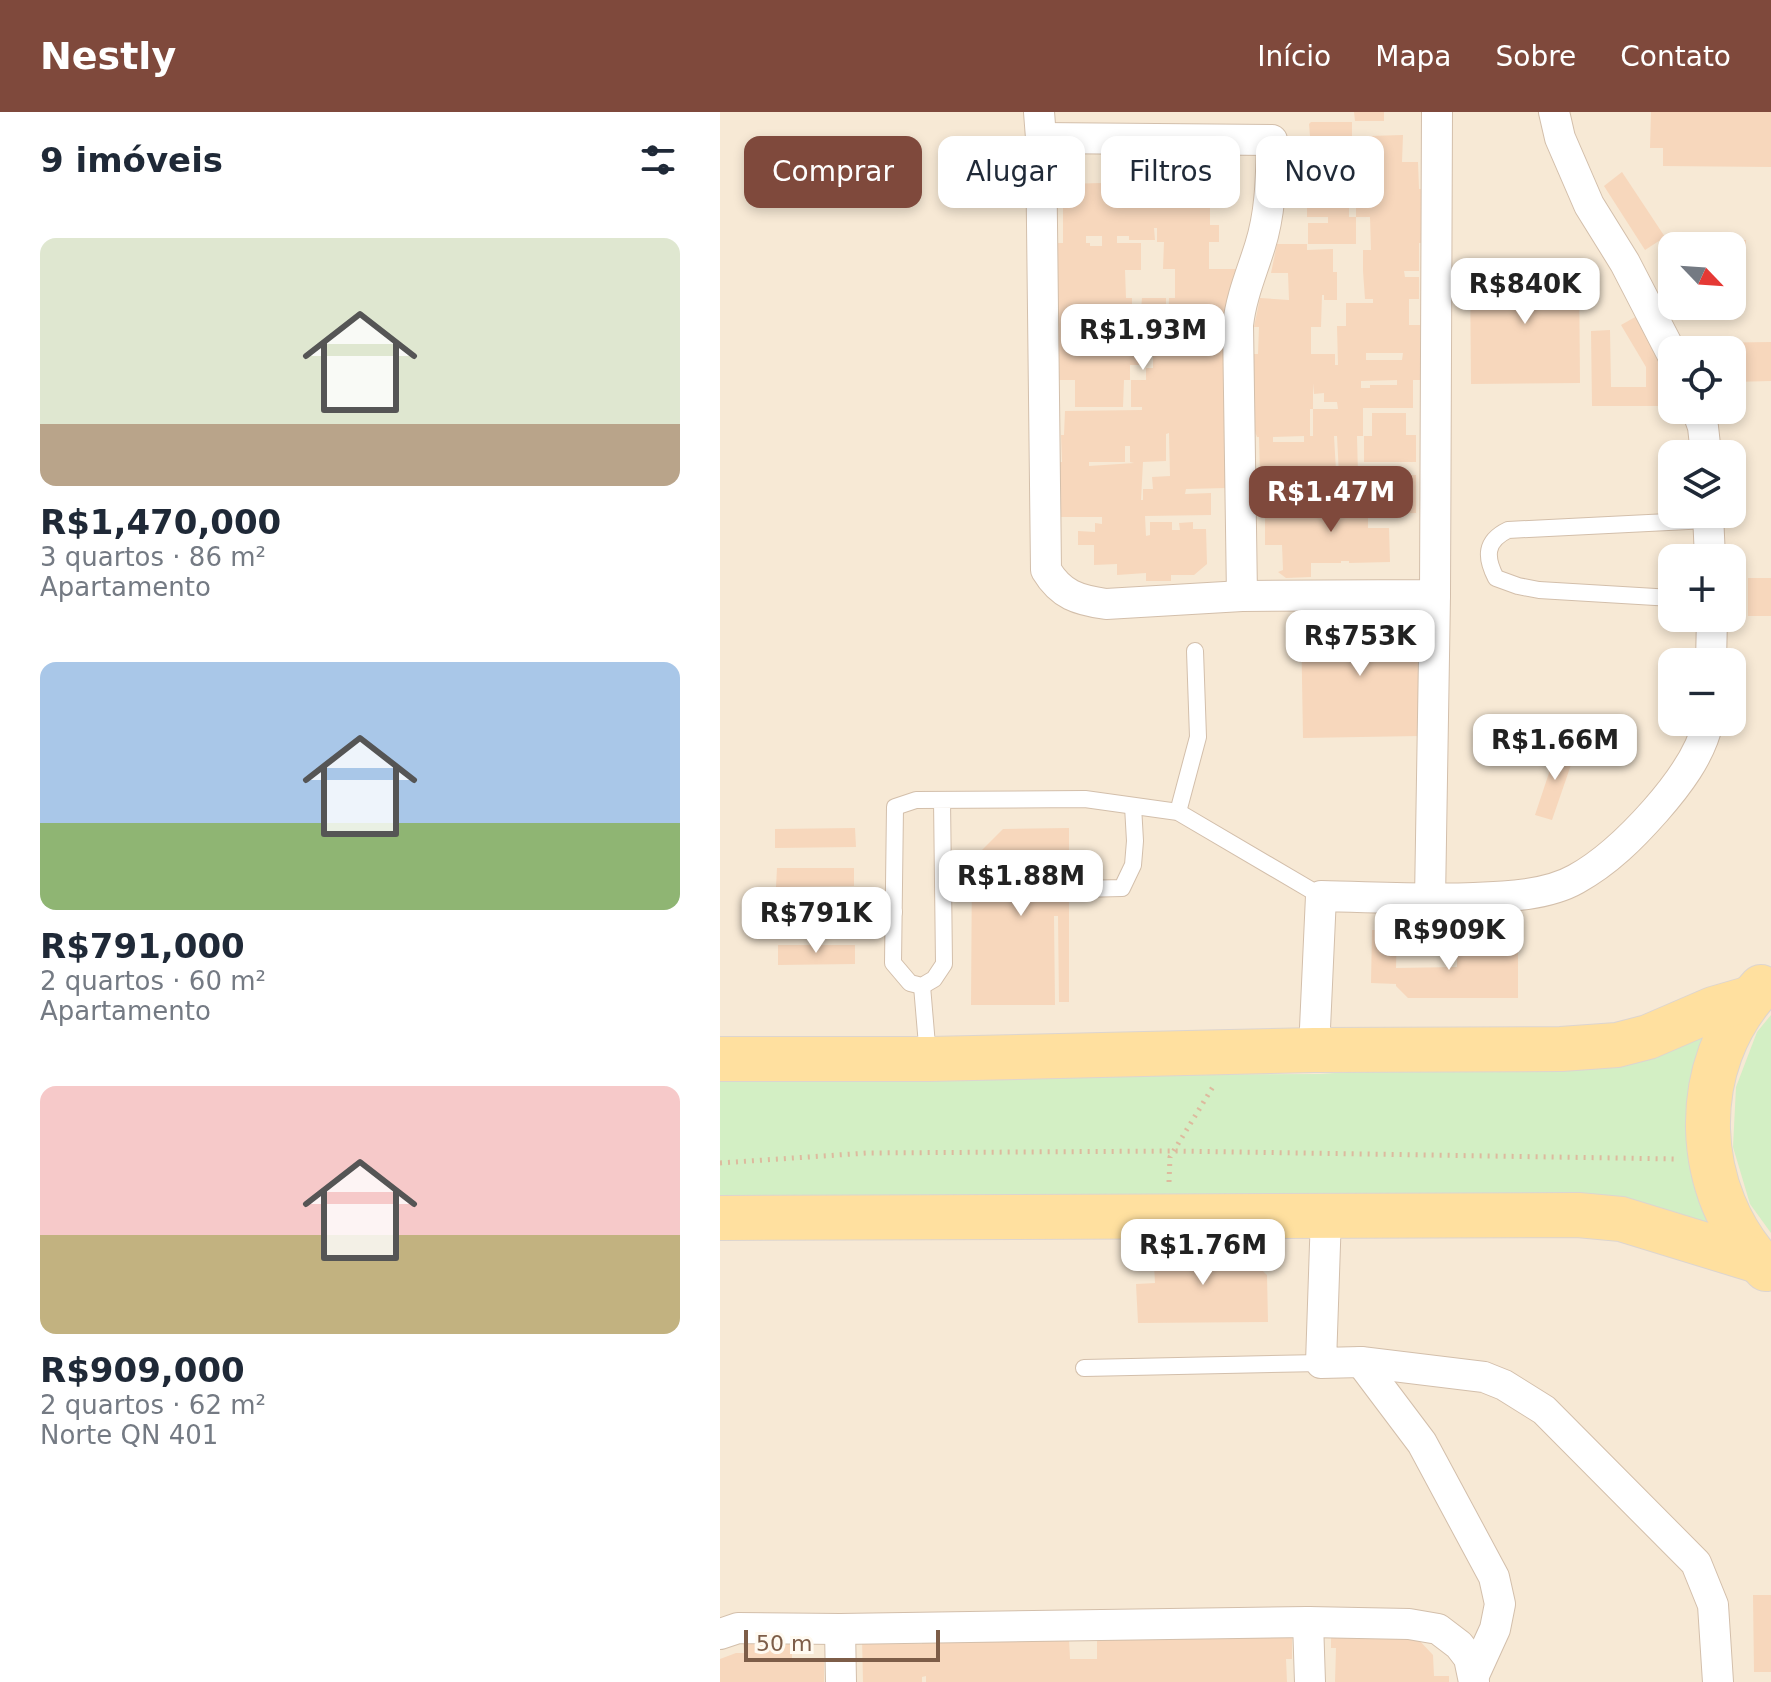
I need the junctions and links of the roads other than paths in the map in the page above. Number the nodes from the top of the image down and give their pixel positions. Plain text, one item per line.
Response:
1 (1437, 112) edge
2 (1554, 112) edge
3 (1040, 125) edge
4 (1273, 126) edge
5 (1663, 336) edge
6 (1658, 520) edge
7 (1435, 595) junction
8 (1242, 596) junction
9 (1658, 597) edge
10 (1195, 651) dead end
11 (1705, 736) edge
12 (942, 800) junction
13 (1133, 806) junction
14 (1178, 812) junction
15 (1079, 889) dead end
16 (1321, 896) junction
17 (1430, 900) junction
18 (894, 912) junction
19 (790, 915) dead end
20 (922, 986) junction
21 (1761, 987) edge
22 (1314, 1050) junction
23 (720, 1059) edge
24 (929, 1059) junction
25 (1326, 1215) junction
26 (720, 1218) edge
27 (1765, 1267) edge
28 (1361, 1362) junction
29 (1321, 1363) junction
30 (1084, 1368) dead end
31 (1308, 1622) junction
32 (840, 1629) junction
33 (720, 1634) edge
34 (1474, 1678) edge
35 (841, 1682) edge
36 (1310, 1682) edge
37 (1718, 1682) edge

1 - 7 street
2 - 5 street
3 - 4 street
3 - 8 street
4 - 8 street
6 - 9 lane
7 - 8 street
7 - 17 street
10 - 14 lane
11 - 17 street
12 - 13 lane
12 - 18 lane
12 - 20 lane
13 - 14 lane
13 - 15 lane
14 - 16 lane
16 - 17 street
16 - 22 street
18 - 19 lane
18 - 20 lane
20 - 24 lane
21 - 22 main road
21 - 27 main road
22 - 24 main road
23 - 24 main road
25 - 26 main road
25 - 27 main road
25 - 29 street
28 - 29 street
28 - 34 street
28 - 37 street
29 - 30 lane
31 - 32 street
31 - 34 street
31 - 36 street
32 - 33 street
32 - 35 street

